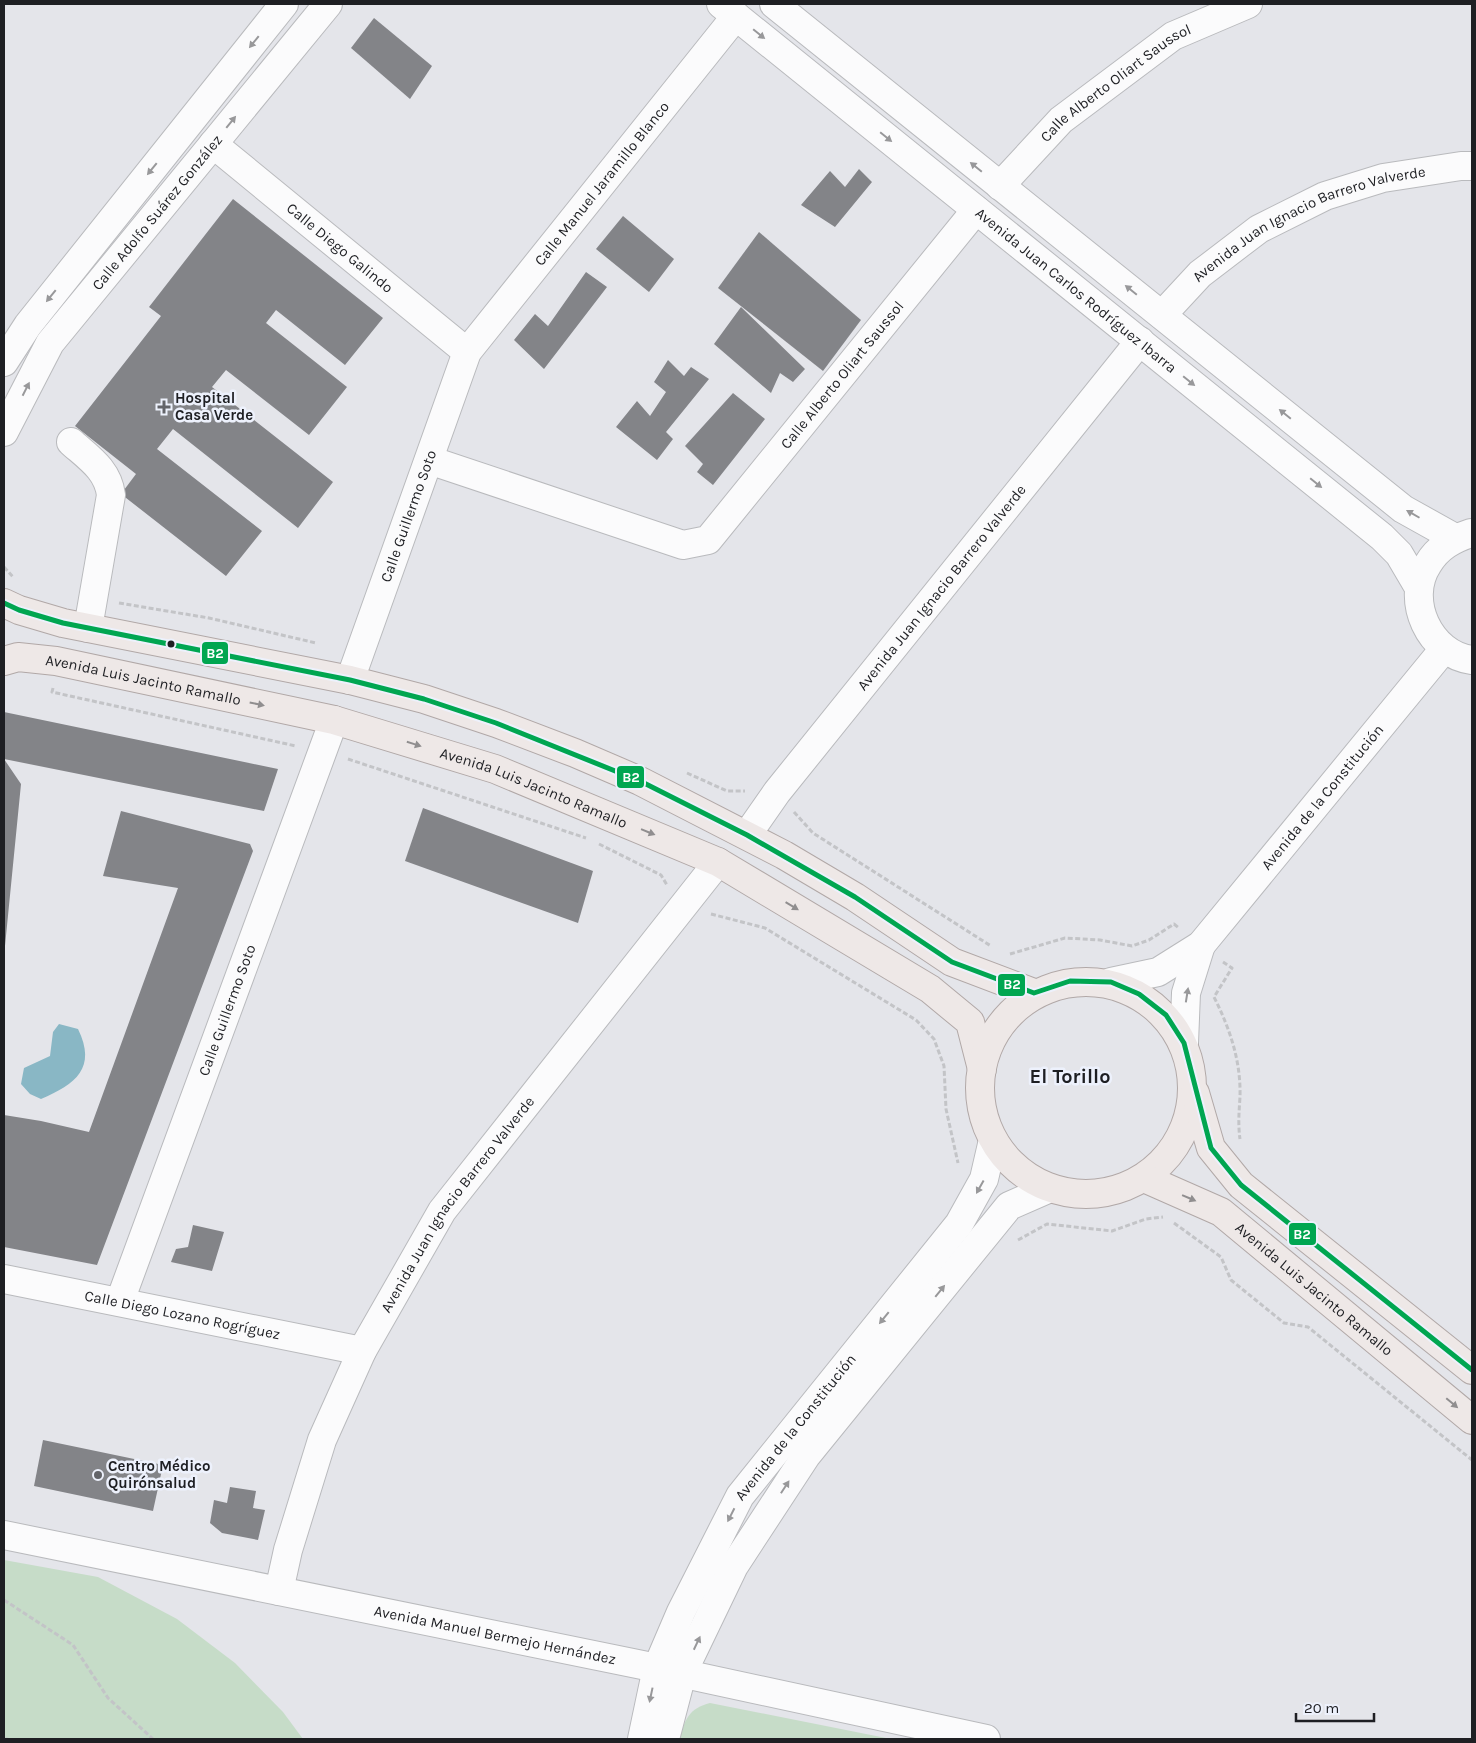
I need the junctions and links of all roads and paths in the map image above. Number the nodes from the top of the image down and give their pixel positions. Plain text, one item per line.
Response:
1 (284, 4) edge
2 (328, 4) edge
3 (774, 4) edge
4 (1248, 4) edge
5 (729, 10) edge
6 (213, 144) junction
7 (1472, 166) edge
8 (1000, 186) junction
9 (976, 210) junction
10 (1162, 315) junction
11 (1140, 341) junction
12 (467, 352) junction
13 (4, 362) edge
14 (4, 432) edge
15 (71, 442) dead end
16 (429, 460) junction
17 (1468, 534) edge
18 (1419, 588) junction
19 (4, 603) edge
20 (88, 628) junction
21 (1444, 649) junction
22 (1472, 660) edge
23 (4, 661) edge
24 (56, 661) junction
25 (350, 680) junction
26 (334, 720) junction
27 (323, 752) junction
28 (747, 835) junction
29 (718, 862) junction
30 (687, 902) junction
31 (1201, 945) junction
32 (1110, 982) junction
33 (1034, 993) junction
34 (1184, 1043) junction
35 (982, 1069) junction
36 (1193, 1085) junction
37 (993, 1140) junction
38 (957, 1170) dead end
39 (1144, 1178) junction
40 (1048, 1189) junction
41 (1166, 1216) dead end
42 (1172, 1221) dead end
43 (981, 1241) junction
44 (4, 1279) edge
45 (120, 1301) junction
46 (362, 1351) junction
47 (1472, 1370) edge
48 (1472, 1420) edge
49 (1472, 1460) edge
50 (4, 1535) edge
51 (279, 1591) junction
52 (4, 1600) edge
53 (670, 1671) junction
54 (4, 1739) edge
55 (8, 1739) edge
56 (153, 1739) edge
57 (642, 1739) edge
58 (665, 1739) edge
59 (986, 1739) edge

1 -> 13 street, Calle Adolfo Suárez González
6 -> 2 street, Calle Adolfo Suárez González
8 -> 3 street
4 - 8 street, Calle Alberto Oliart Saussol
5 -> 9 street, Avenida Juan Carlos Rodríguez Ibarra
5 - 12 street, Calle Manuel Jaramillo Blanco
6 - 12 street, Calle Diego Galindo
14 -> 6 street, Calle Adolfo Suárez González
7 - 10 street, Avenida Juan Ignacio Barrero Valverde
10 -> 8 street
9 - 11 street, Avenida Juan Carlos Rodríguez Ibarra
9 - 16 street, Calle Alberto Oliart Saussol
17 -> 10 street
11 -> 18 street, Avenida Juan Carlos Rodríguez Ibarra
11 - 28 street, Avenida Juan Ignacio Barrero Valverde
12 - 16 street, Calle Guillermo Soto
15 - 20 street
16 - 25 street, Calle Guillermo Soto
17 - 18 street
18 - 21 street
19 - 20 main road
20 - 25 main road
21 - 22 street
21 - 31 street, Avenida de la Constitución
23 - 24 main road, Avenida Luis Jacinto Ramallo
24 -> 26 main road, Avenida Luis Jacinto Ramallo
24 - 27 path
25 - 28 main road
26 - 27 street, Calle Guillermo Soto
26 -> 29 main road, Avenida Luis Jacinto Ramallo
27 - 30 path
27 - 45 street, Calle Guillermo Soto
28 - 33 main road
29 - 30 street, Avenida Juan Ignacio Barrero Valverde
29 -> 35 main road, Avenida Luis Jacinto Ramallo
30 - 38 path
30 - 46 street, Avenida Juan Ignacio Barrero Valverde
31 - 32 street, Avenida de la Constitución
34 -> 31 street, Avenida de la Constitución
32 - 33 main road
32 - 34 main road
33 - 35 main road
34 - 36 main road
35 - 37 main road
36 - 39 main road
36 - 47 main road
37 - 40 main road
37 -> 53 street, Avenida de la Constitución
39 - 40 main road
39 -> 48 main road, Avenida Luis Jacinto Ramallo
40 - 43 street, Avenida de la Constitución
41 - 43 path
42 - 49 path
53 -> 43 street, Avenida de la Constitución
44 - 45 street, Calle Diego Lozano Rogríguez
45 - 46 street, Calle Diego Lozano Rogríguez
46 - 51 street, Avenida Juan Ignacio Barrero Valverde
50 - 51 street, Avenida Manuel Bermejo Hernández
51 - 53 street, Avenida Manuel Bermejo Hernández
52 - 56 path
53 -> 57 street, Avenida de la Constitución
53 - 58 street, Avenida de la Constitución
53 - 59 street, Avenida Manuel Bermejo Hernández
54 - 55 path

